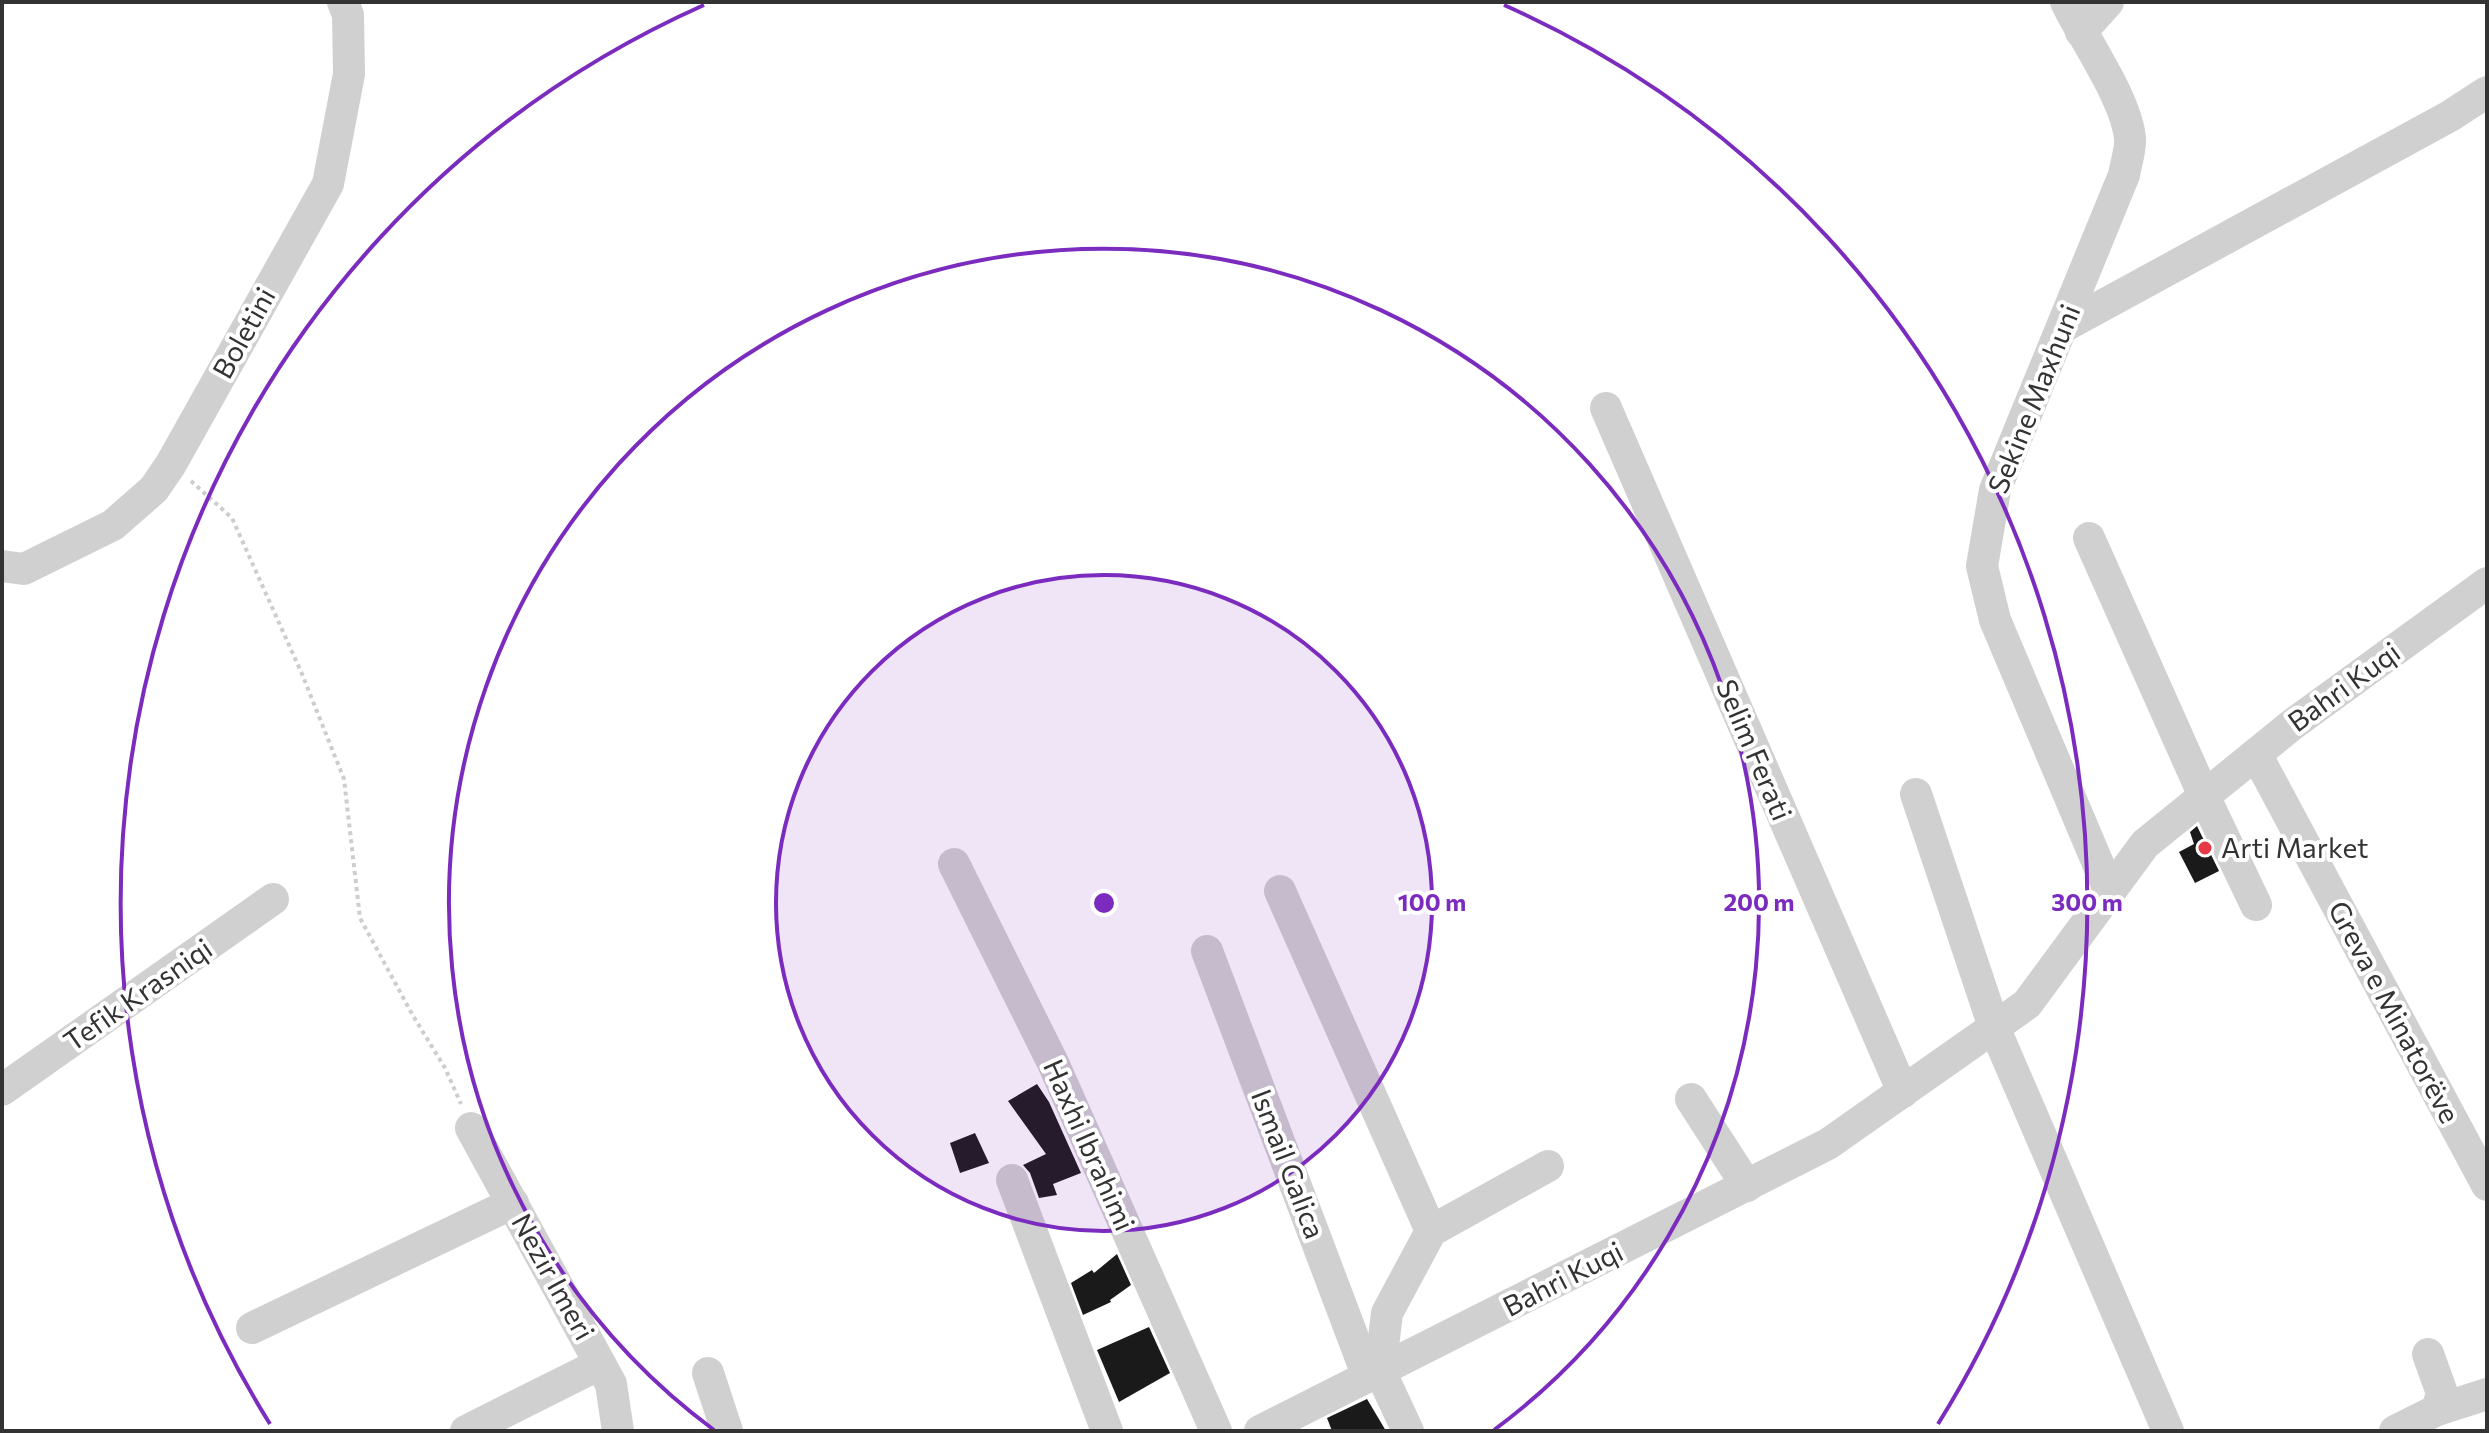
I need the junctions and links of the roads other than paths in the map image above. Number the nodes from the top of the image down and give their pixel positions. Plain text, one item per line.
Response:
1 (343, 2) edge
2 (2066, 2) edge
3 (2108, 2) edge
4 (2081, 32) junction
5 (2487, 92) edge
6 (2063, 327) junction
7 (1606, 408) dead end
8 (2089, 538) dead end
9 (2, 566) edge
10 (2487, 583) edge
11 (2256, 754) junction
12 (1916, 794) dead end
13 (2204, 796) junction
14 (954, 864) dead end
15 (1280, 891) dead end
16 (2110, 892) junction
17 (273, 899) dead end
18 (2256, 905) dead end
19 (1207, 951) dead end
20 (1994, 1027) junction
21 (2, 1090) edge
22 (1903, 1092) junction
23 (1691, 1099) dead end
24 (471, 1128) road end
25 (1548, 1166) dead end
26 (1012, 1180) dead end
27 (2487, 1185) edge
28 (1747, 1186) junction
29 (513, 1203) junction
30 (1431, 1231) junction
31 (252, 1328) dead end
32 (2428, 1354) dead end
33 (600, 1364) junction
34 (708, 1373) dead end
35 (1374, 1374) junction
36 (2487, 1394) edge
37 (2437, 1410) junction
38 (466, 1431) edge
39 (618, 1431) edge
40 (727, 1431) edge
41 (1107, 1431) edge
42 (1216, 1431) edge
43 (1260, 1431) edge
44 (1408, 1431) edge
45 (2168, 1431) edge
46 (2395, 1431) edge

1 - 9 street, Boletini
2 - 4 street, Sekine Maxhuni
3 - 4 street
4 - 6 street, Sekine Maxhuni
5 - 6 street
6 - 16 street, Sekine Maxhuni
7 - 22 street, Selim Ferati
8 - 13 street
10 - 11 street, Bahri Kuqi
11 - 13 street, Bahri Kuqi
11 - 27 street, Greva e Minatorëve
12 - 20 street
13 - 16 street, Bahri Kuqi
13 - 18 street
14 - 42 street, Haxhi Ibrahimi
15 - 30 street
16 - 20 street, Bahri Kuqi
17 - 21 street, Tefik Krasniqi
19 - 35 street, Ismail Galica
20 - 22 street, Bahri Kuqi
20 - 45 street
22 - 28 street, Bahri Kuqi
23 - 28 street
24 - 29 street, Nezir Imeri
25 - 30 street
26 - 41 street
28 - 35 street, Bahri Kuqi
29 - 31 street
29 - 33 street, Nezir Imeri
30 - 35 street
32 - 37 street
33 - 38 street
33 - 39 street, Nezir Imeri
34 - 40 street
35 - 43 street, Bahri Kuqi
35 - 44 street, Ismail Galica
36 - 37 street
37 - 46 street

